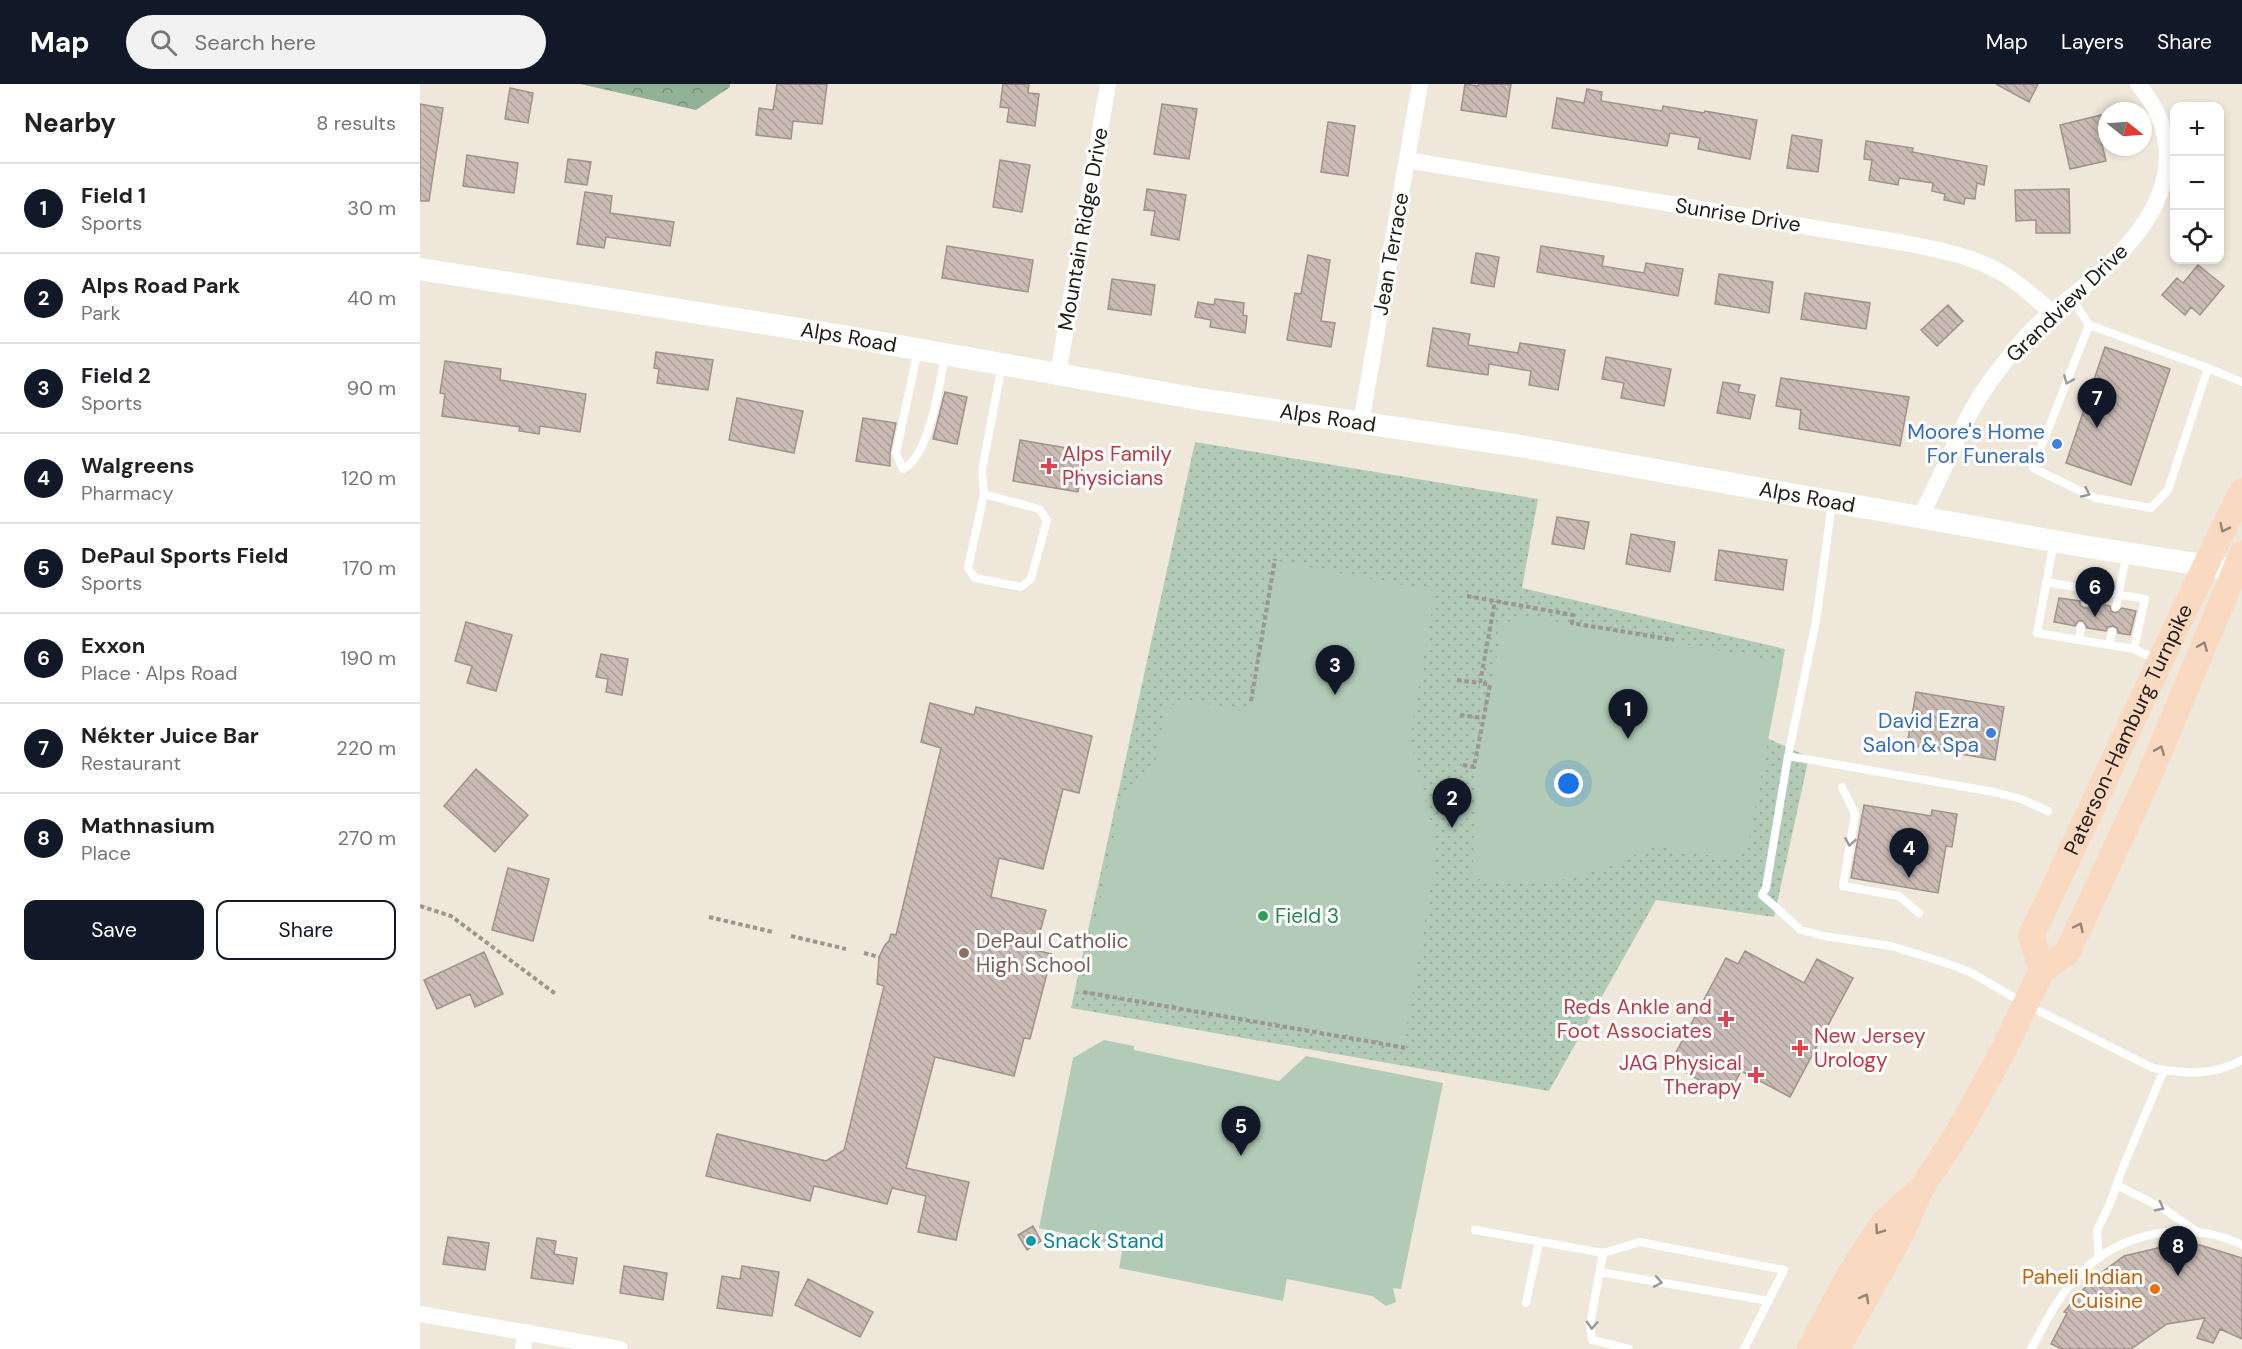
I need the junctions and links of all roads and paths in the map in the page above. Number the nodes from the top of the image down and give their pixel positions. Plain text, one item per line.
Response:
1 (1108, 84) edge
2 (1420, 84) edge
3 (2138, 84) edge
4 (1407, 160) junction
5 (420, 269) edge
6 (2071, 297) junction
7 (2052, 312) junction
8 (2089, 326) junction
9 (918, 349) junction
10 (945, 354) junction
11 (1002, 364) junction
12 (2208, 368) junction
13 (1058, 374) junction
14 (2242, 382) edge
15 (1361, 423) junction
16 (2242, 491) edge
17 (984, 494) junction
18 (1832, 502) junction
19 (1920, 517) junction
20 (2054, 541) junction
21 (2127, 553) junction
22 (1275, 558) dead end
23 (2238, 562) edge
24 (2206, 565) junction
25 (2046, 582) junction
26 (2088, 589) junction
27 (2119, 595) junction
28 (1467, 596) dead end
29 (1495, 601) junction
30 (2086, 602) dead end
31 (2116, 607) dead end
32 (2081, 627) dead end
33 (2112, 632) dead end
34 (1674, 640) dead end
35 (2079, 640) junction
36 (2109, 645) junction
37 (2134, 649) junction
38 (2161, 661) junction
39 (1457, 680) dead end
40 (1480, 683) junction
41 (1251, 701) dead end
42 (1460, 715) dead end
43 (1483, 718) junction
44 (1788, 756) junction
45 (1463, 765) dead end
46 (1842, 787) dead end
47 (2048, 811) dead end
48 (420, 906) edge
49 (1919, 913) dead end
50 (709, 917) dead end
51 (773, 932) dead end
52 (791, 936) dead end
53 (846, 949) dead end
54 (864, 953) dead end
55 (879, 957) dead end
56 (2042, 970) junction
57 (1083, 992) dead end
58 (557, 995) dead end
59 (2025, 1004) junction
60 (1407, 1048) dead end
61 (2242, 1060) edge
62 (2164, 1070) junction
63 (2117, 1185) junction
64 (1921, 1189) junction
65 (1475, 1230) dead end
66 (2200, 1233) junction
67 (1539, 1242) junction
68 (2242, 1245) edge
69 (1604, 1253) junction
70 (2099, 1258) junction
71 (1600, 1272) junction
72 (1769, 1301) junction
73 (1526, 1303) dead end
74 (420, 1314) edge
75 (524, 1341) edge
76 (620, 1349) edge
77 (1629, 1349) edge
78 (1744, 1349) edge
79 (1810, 1349) edge
80 (1837, 1349) edge
81 (2031, 1349) edge

1 - 13 street, Mountain Ridge Drive
2 - 4 street, Jean Terrace
3 - 6 street, Grandview Drive
4 - 7 street, Sunrise Drive
4 - 15 street, Jean Terrace
5 - 9 main road, Alps Road
6 - 7 street, Grandview Drive
6 - 8 lane
7 - 19 street, Grandview Drive
8 - 12 lane
8 -> 12 lane
9 - 10 main road, Alps Road
9 - 10 lane
10 - 11 main road, Alps Road
11 - 13 main road, Alps Road
11 - 17 lane
12 - 14 lane
13 - 15 main road, Alps Road
15 - 18 main road, Alps Road
16 -> 24 main road, Paterson-Hamburg Turnpike
17 - 17 lane
18 - 19 main road, Alps Road
18 - 44 lane
19 - 20 main road, Alps Road
20 - 21 main road, Alps Road
20 - 25 lane
21 - 24 main road, Alps Road
21 - 27 lane
22 - 41 path
23 - 24 main road, Alps Road
56 -> 23 main road, Paterson-Hamburg Turnpike
24 - 38 main road, Paterson-Hamburg Turnpike
25 - 26 lane
25 - 35 lane
26 - 27 lane
26 - 30 lane
27 - 31 lane
27 - 37 lane
28 - 29 path
29 - 34 path
29 - 40 path
32 - 35 lane
33 - 36 lane
35 - 36 lane
36 - 37 lane
37 - 38 lane
38 - 56 main road, Paterson-Hamburg Turnpike
39 - 40 path
40 - 43 path
42 - 43 path
43 - 45 path
44 - 47 lane
44 - 59 lane
46 -> 49 lane
48 - 58 path
50 - 51 path
52 - 53 path
54 - 55 path
56 - 59 main road, Paterson-Hamburg Turnpike
57 - 60 path
59 - 62 lane
59 - 64 main road, Paterson-Hamburg Turnpike
61 - 62 lane
62 - 63 lane
63 -> 66 lane
63 - 70 lane
64 -> 79 main road, Paterson-Hamburg Turnpike
80 -> 64 main road, Paterson-Hamburg Turnpike
65 - 67 lane
66 - 68 lane
66 - 70 lane
67 - 69 lane
67 - 73 lane
69 - 71 lane
69 - 72 lane
70 - 81 lane
71 -> 72 lane
71 -> 77 lane
72 - 78 lane
74 - 75 street
75 - 76 street

